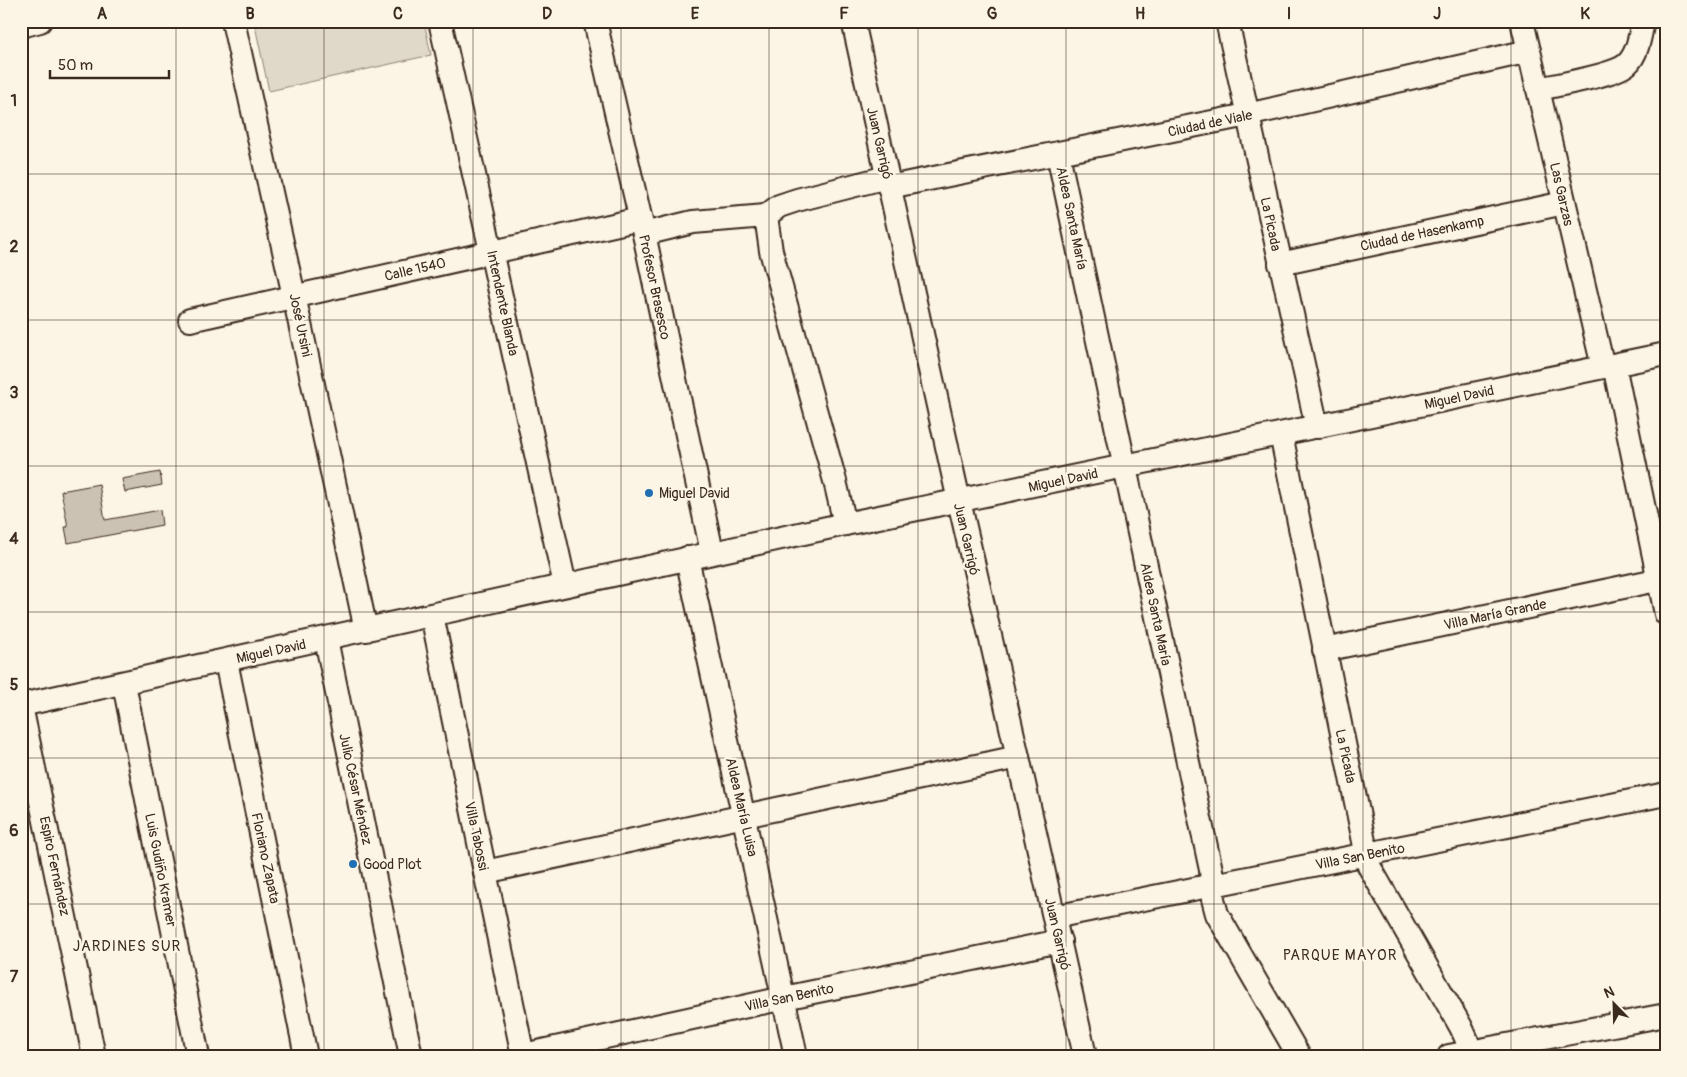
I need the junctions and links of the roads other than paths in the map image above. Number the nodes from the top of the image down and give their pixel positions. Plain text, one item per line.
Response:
1 (40, 21) edge
2 (233, 21) edge
3 (440, 21) edge
4 (595, 21) edge
5 (853, 21) edge
6 (1227, 21) edge
7 (1522, 21) edge
8 (1643, 21) edge
9 (21, 26) edge
10 (1529, 51) junction
11 (1538, 89) junction
12 (1247, 115) junction
13 (1058, 154) junction
14 (888, 182) junction
15 (1564, 203) junction
16 (766, 216) junction
17 (642, 226) junction
18 (492, 252) junction
19 (1280, 264) junction
20 (294, 296) junction
21 (190, 320) dead end
22 (1666, 354) edge
23 (1609, 366) junction
24 (1317, 427) junction
25 (1281, 434) junction
26 (1124, 467) junction
27 (959, 501) junction
28 (845, 524) junction
29 (712, 552) junction
30 (686, 558) junction
31 (1662, 579) edge
32 (565, 585) junction
33 (1666, 614) edge
34 (432, 615) junction
35 (366, 630) junction
36 (326, 639) junction
37 (1324, 650) junction
38 (226, 661) junction
39 (124, 684) junction
40 (21, 706) edge
41 (1018, 757) junction
42 (1666, 794) edge
43 (744, 816) junction
44 (1366, 855) junction
45 (485, 872) junction
46 (1213, 886) junction
47 (1054, 917) junction
48 (1060, 941) junction
49 (784, 998) junction
50 (1666, 1015) edge
51 (1472, 1054) edge
52 (94, 1056) edge
53 (198, 1056) edge
54 (306, 1056) edge
55 (411, 1056) edge
56 (522, 1056) edge
57 (796, 1056) edge
58 (1084, 1056) edge
59 (1299, 1056) edge
60 (1449, 1056) edge

1 - 9 street
2 - 20 street, José Ursini
3 - 18 street, Intendente Blanda
4 - 17 street, Profesor Brasesco
5 - 14 street, Juan Garrigó
6 - 12 street, La Picada
7 - 10 street, Las Garzas
8 - 11 street
10 - 11 street, Las Garzas
10 - 12 street, Ciudad de Viale
11 - 15 street, Las Garzas
12 - 13 street, Ciudad de Viale
12 - 19 street, La Picada
13 - 14 street, Ciudad de Viale
13 - 26 street, Aldea Santa María
14 - 16 street, Ciudad de Viale
14 - 27 street, Juan Garrigó
15 - 19 street, Ciudad de Hasenkamp
15 - 23 street, Las Garzas
16 - 17 street, Calle 1540
16 - 28 street
17 - 18 street, Calle 1540
17 - 29 street, Profesor Brasesco
18 - 20 street, Calle 1540
18 - 32 street, Intendente Blanda
19 - 24 street, La Picada
20 - 21 street, Calle 1540
20 - 35 street, José Ursini
22 - 23 street, Miguel David
23 - 24 street, Miguel David
23 - 31 street, Las Garzas
24 - 25 street, Miguel David
25 - 26 street, Miguel David
25 - 37 street, La Picada
26 - 27 street, Miguel David
26 - 46 street, Aldea Santa María
27 - 28 street, Miguel David
27 - 41 street, Juan Garrigó
28 - 29 street, Miguel David
29 - 30 street, Miguel David
30 - 32 street, Miguel David
30 - 43 street, Aldea María Luisa
31 - 33 street, Las Garzas
31 - 37 street, Villa María Grande
32 - 34 street, Miguel David
34 - 35 street, Miguel David
34 - 45 street, Villa Tabossi
35 - 36 street, Miguel David
36 - 38 street, Miguel David
36 - 55 street, Julio César Méndez
37 - 44 street, La Picada
38 - 39 street, Miguel David
38 - 54 street, Floriano Zapata
39 - 40 street, Miguel David
39 - 53 street, Luis Gudiño Kramer
40 - 52 street, Espiro Fernández
41 - 43 street
41 - 47 street, Juan Garrigó
42 - 44 street, Villa San Benito
43 - 45 street
43 - 49 street, Aldea María Luisa
44 - 46 street, Villa San Benito
44 - 51 street, La Picada
45 - 56 street, Villa Tabossi
46 - 47 street, Villa San Benito
46 - 59 street, Aldea Santa María
47 - 48 street, Juan Garrigó
48 - 49 street, Villa San Benito
48 - 58 street, Juan Garrigó
49 - 56 street, Villa San Benito
49 - 57 street, Aldea María Luisa
50 - 51 street
51 - 60 street

